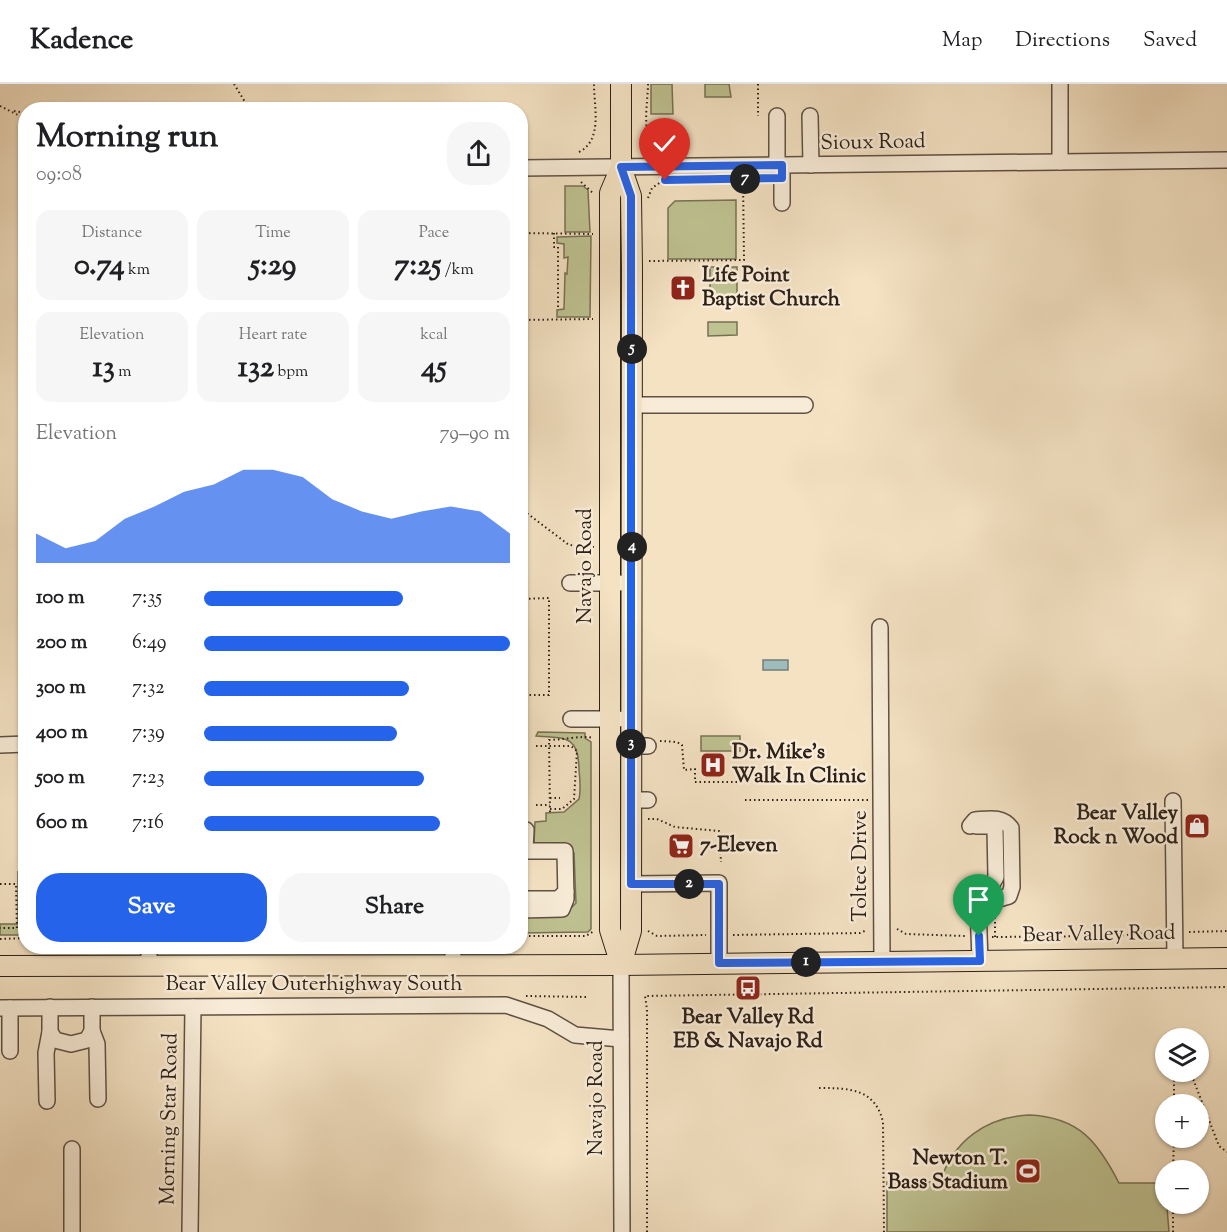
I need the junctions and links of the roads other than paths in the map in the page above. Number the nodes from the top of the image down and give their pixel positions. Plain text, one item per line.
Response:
1 (621, 84) edge
2 (1060, 84) edge
3 (777, 116) dead end
4 (810, 116) dead end
5 (1227, 160) edge
6 (1060, 162) junction
7 (780, 165) junction
8 (811, 165) junction
9 (621, 167) junction
10 (528, 168) edge
11 (782, 203) dead end
12 (632, 405) junction
13 (805, 405) dead end
14 (570, 583) dead end
15 (610, 583) junction
16 (632, 583) junction
17 (880, 627) dead end
18 (571, 719) dead end
19 (610, 719) junction
20 (631, 719) junction
21 (18, 744) edge
22 (0, 745) edge
23 (1173, 801) dead end
24 (528, 853) edge
25 (631, 884) junction
26 (566, 892) junction
27 (528, 899) edge
28 (975, 899) junction
29 (528, 910) edge
30 (150, 956) edge
31 (453, 956) edge
32 (1227, 958) edge
33 (1175, 959) junction
34 (882, 961) junction
35 (980, 961) junction
36 (719, 963) junction
37 (621, 965) junction
38 (0, 966) edge
39 (50, 1007) junction
40 (92, 1007) junction
41 (193, 1007) junction
42 (5, 1008) edge
43 (92, 1031) junction
44 (50, 1032) junction
45 (621, 1039) junction
46 (10, 1051) dead end
47 (98, 1099) dead end
48 (47, 1101) dead end
49 (72, 1149) dead end
50 (72, 1232) edge
51 (190, 1232) edge
52 (622, 1232) edge

1 - 9 main road, Navajo Road
2 - 6 street
3 - 7 street
4 - 8 street
5 - 6 street, Sioux Road
6 - 8 street, Sioux Road
7 - 8 street, Sioux Road
7 - 9 street, Sioux Road
7 - 11 street
9 - 10 street, Sioux Road
9 - 12 main road, Navajo Road
9 - 15 main road, Navajo Road
12 - 13 street
12 - 16 main road, Navajo Road
14 - 15 street
15 - 16 street
15 - 19 main road, Navajo Road
16 - 20 main road, Navajo Road
17 - 34 street, Toltec Drive
18 - 19 street
19 - 20 street
19 - 37 main road, Navajo Road
20 - 25 main road, Navajo Road
21 - 22 street
23 - 33 street
24 - 26 street
25 - 36 street
25 - 37 main road, Navajo Road
26 - 27 street
26 - 29 street
28 - 28 street
28 - 35 street
30 - 31 main road, Bear Valley Road
30 - 38 main road, Bear Valley Road
31 - 37 main road, Bear Valley Road
32 - 33 main road, Bear Valley Road
33 - 35 main road, Bear Valley Road
34 - 35 main road, Bear Valley Road
34 - 36 main road, Bear Valley Road
36 - 37 main road, Bear Valley Road
37 - 45 street, Navajo Road
39 - 40 street, Bear Valley Outerhighway South
39 - 42 street, Bear Valley Outerhighway South
39 - 44 street
40 - 41 street, Bear Valley Outerhighway South
40 - 43 street
41 - 45 street, Bear Valley Outerhighway South
41 - 51 street, Morning Star Road
42 - 46 street
43 - 44 street
43 - 47 street
44 - 48 street
45 - 52 street, Navajo Road
49 - 50 street

